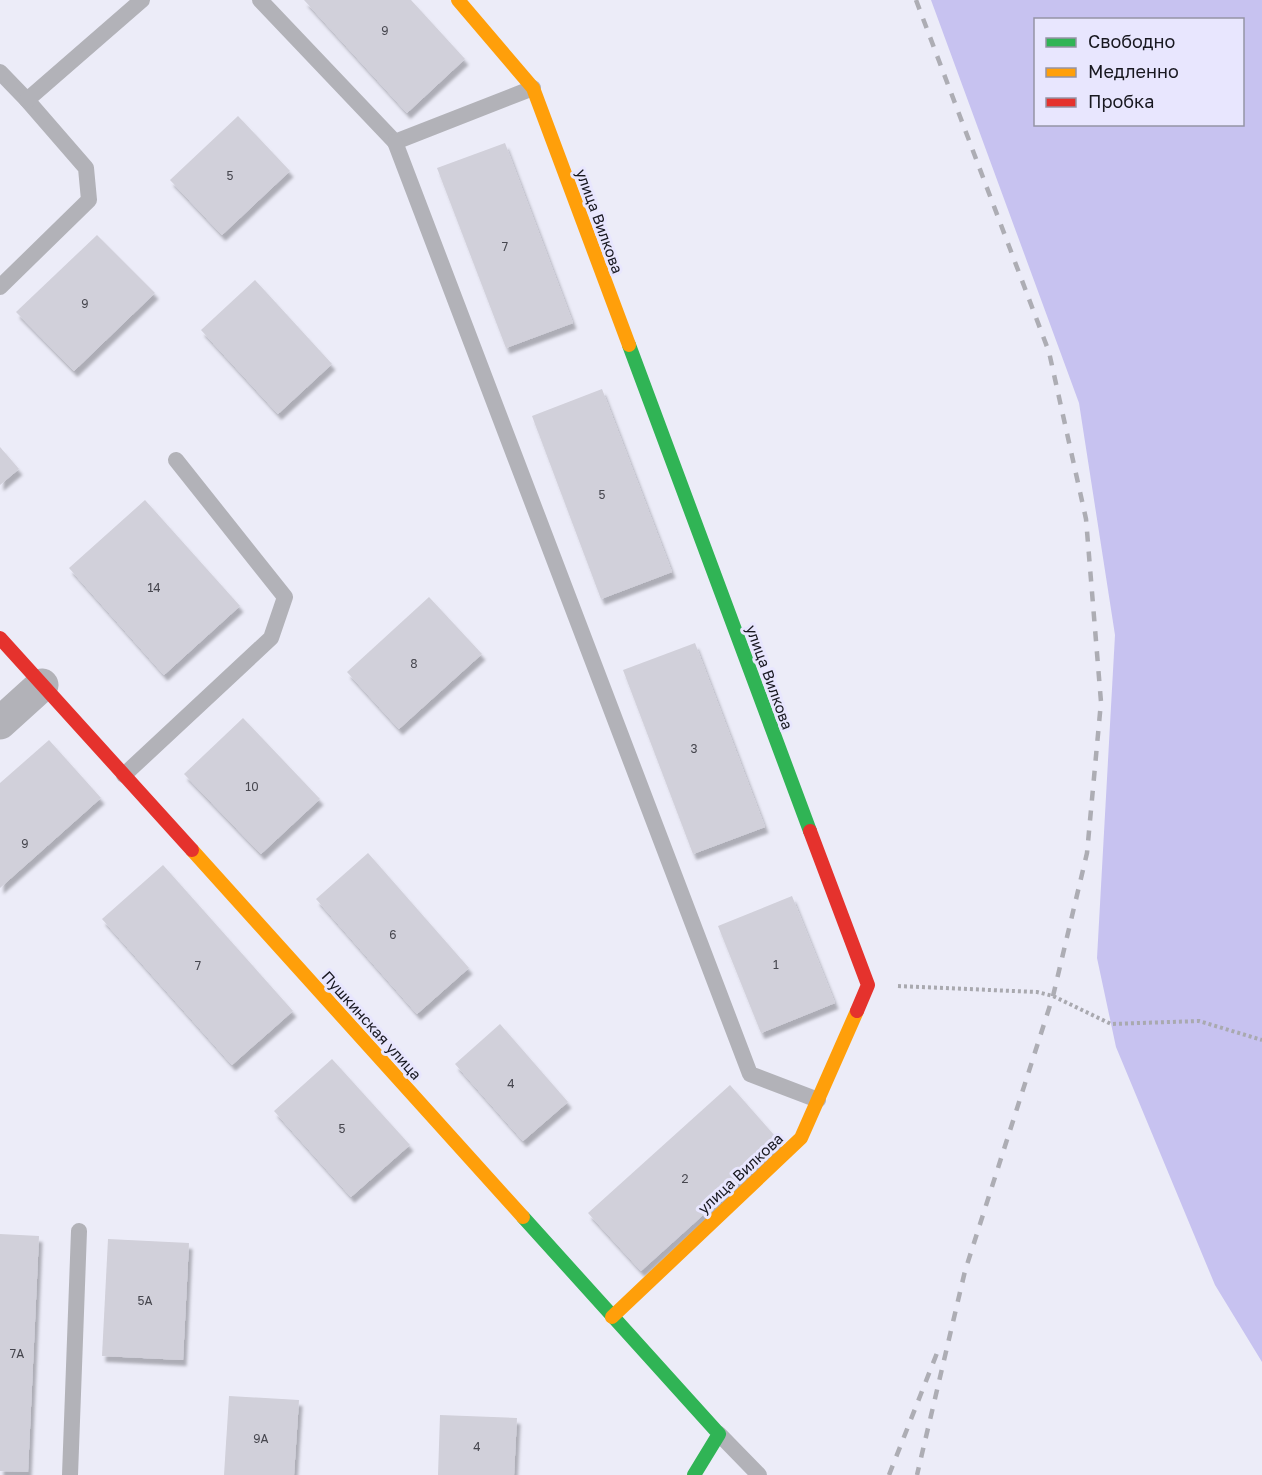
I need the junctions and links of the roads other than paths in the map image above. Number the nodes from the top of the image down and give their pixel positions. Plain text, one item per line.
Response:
1 (142, 0) edge
2 (260, 0) edge
3 (458, 0) edge
4 (0, 72) edge
5 (533, 88) junction
6 (27, 100) junction
7 (395, 142) junction
8 (0, 286) edge
9 (176, 460) dead end
10 (0, 638) edge
11 (42, 685) junction
12 (0, 723) edge
13 (124, 775) junction
14 (818, 1100) junction
15 (79, 1231) dead end
16 (612, 1317) junction
17 (719, 1434) junction
18 (70, 1475) edge
19 (693, 1475) edge
20 (759, 1475) edge

1 - 6 lane
2 - 7 lane
3 - 5 street, улица Вилкова
4 - 6 lane
5 - 7 lane
5 - 14 street, улица Вилкова
6 - 8 lane
7 - 14 lane
9 - 13 lane
10 - 11 street, Пушкинская улица
11 - 12 street
11 - 13 street, Пушкинская улица
13 - 16 street, Пушкинская улица
14 - 16 street, улица Вилкова
15 - 18 lane
16 - 17 street, Пушкинская улица
17 - 19 street
17 - 20 lane

